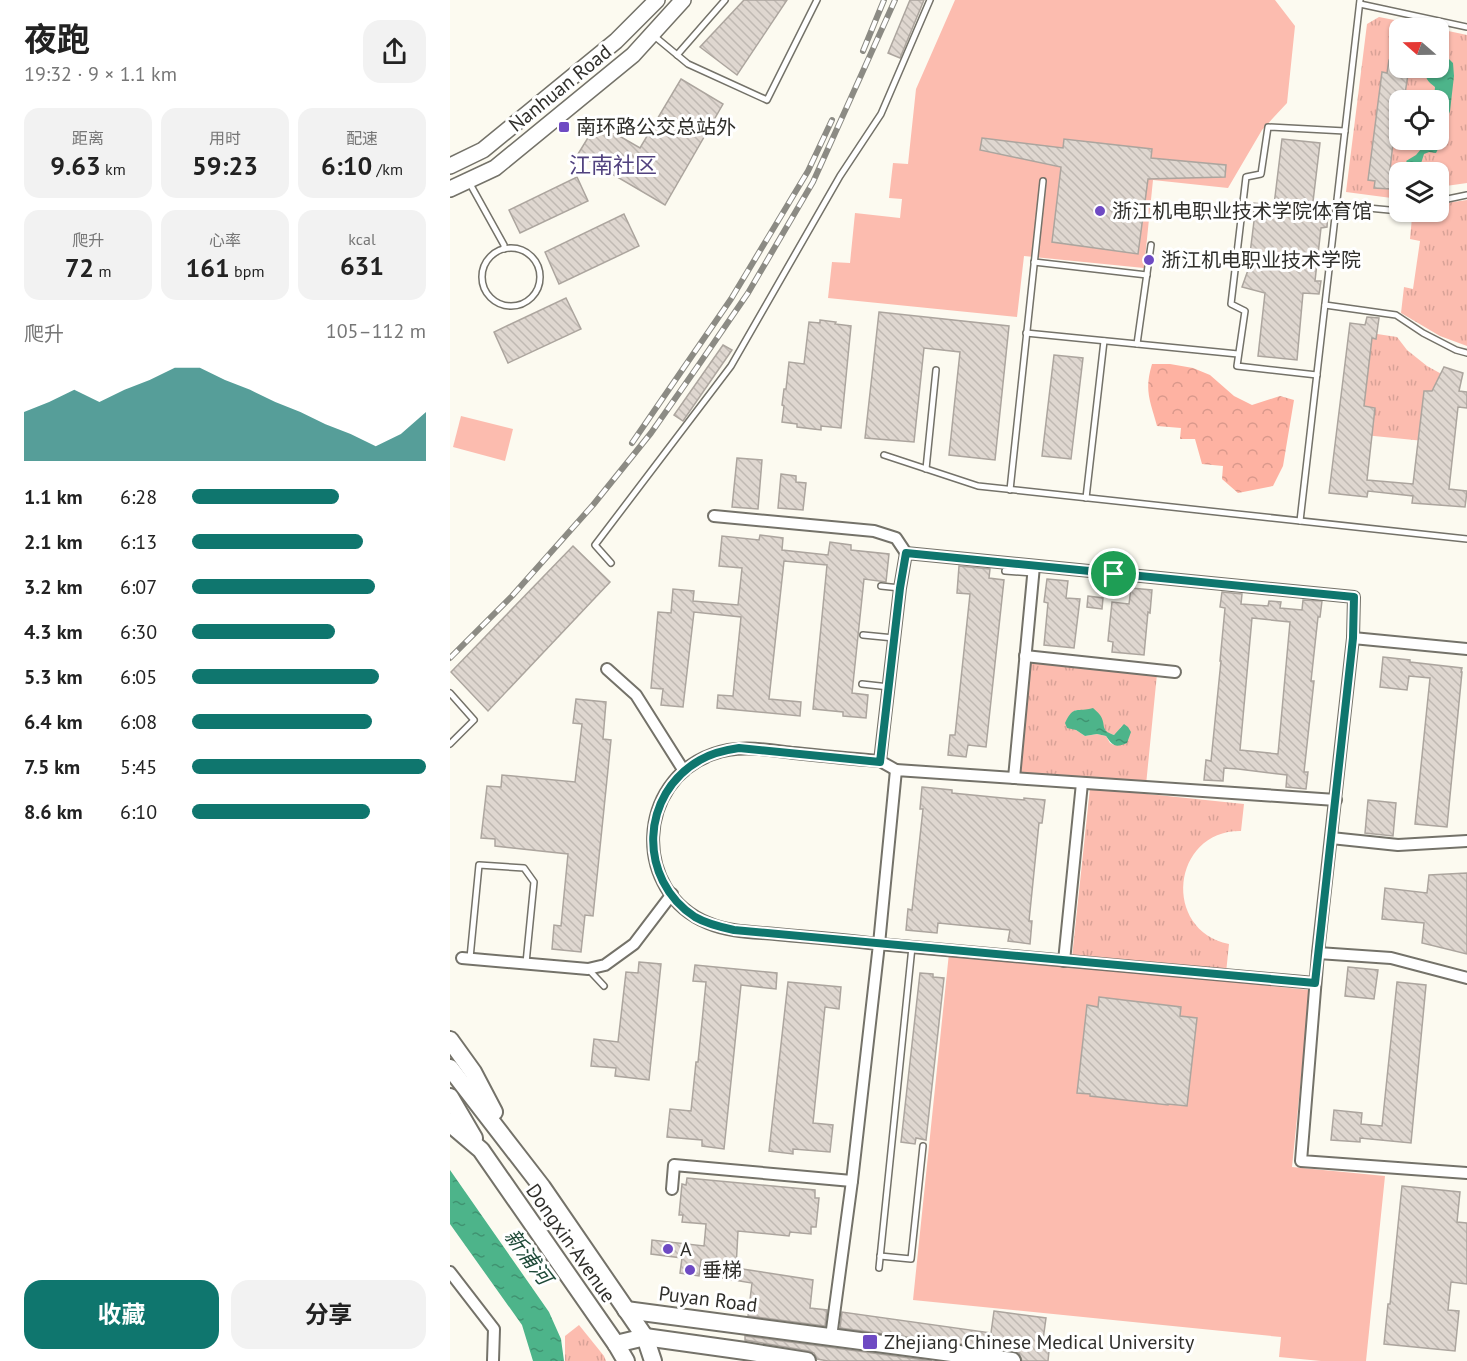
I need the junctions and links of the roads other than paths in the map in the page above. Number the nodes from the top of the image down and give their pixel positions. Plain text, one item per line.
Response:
1 (657, 0) edge
2 (683, 0) edge
3 (725, 0) edge
4 (817, 0) edge
5 (930, 0) edge
6 (1360, 2) edge
7 (1467, 27) edge
8 (652, 34) junction
9 (678, 55) junction
10 (1345, 131) junction
11 (450, 166) edge
12 (469, 181) junction
13 (1043, 181) dead end
14 (450, 189) edge
15 (1467, 195) edge
16 (1449, 199) edge
17 (1336, 205) junction
18 (1389, 210) edge
19 (1151, 245) dead end
20 (504, 249) junction
21 (1034, 262) junction
22 (1147, 275) junction
23 (1325, 305) junction
24 (1026, 333) junction
25 (1104, 341) junction
26 (1137, 344) junction
27 (1467, 353) edge
28 (1238, 354) junction
29 (936, 370) dead end
30 (1317, 375) junction
31 (884, 455) dead end
32 (926, 469) junction
33 (1010, 490) junction
34 (1086, 498) junction
35 (714, 516) dead end
36 (1300, 521) junction
37 (1467, 539) edge
38 (906, 553) junction
39 (611, 563) dead end
40 (1034, 570) junction
41 (1005, 571) dead end
42 (881, 586) dead end
43 (900, 588) junction
44 (863, 634) dead end
45 (894, 638) junction
46 (1353, 638) junction
47 (1467, 649) edge
48 (1025, 656) junction
49 (607, 669) dead end
50 (1174, 672) dead end
51 (862, 684) dead end
52 (889, 687) junction
53 (450, 693) edge
54 (450, 744) edge
55 (880, 762) junction
56 (896, 770) junction
57 (684, 771) junction
58 (1014, 778) junction
59 (1082, 783) junction
60 (1336, 800) junction
61 (1331, 838) junction
62 (1467, 841) edge
63 (672, 894) junction
64 (879, 944) junction
65 (912, 947) junction
66 (1318, 953) junction
67 (466, 958) joint
68 (1064, 961) junction
69 (526, 963) junction
70 (588, 969) junction
71 (1467, 978) edge
72 (1315, 983) junction
73 (604, 986) dead end
74 (450, 1040) edge
75 (450, 1068) edge
76 (450, 1097) edge
77 (450, 1121) edge
78 (922, 1146) dead end
79 (481, 1150) junction
80 (513, 1150) junction
81 (1467, 1173) edge
82 (852, 1181) junction
83 (672, 1189) dead end
84 (880, 1256) junction
85 (879, 1268) dead end
86 (450, 1272) edge
87 (626, 1310) junction
88 (831, 1337) junction
89 (645, 1338) junction
90 (616, 1344) junction
91 (493, 1361) edge
92 (626, 1361) edge
93 (653, 1361) edge
94 (807, 1361) edge
95 (1012, 1361) edge

1 - 11 main road, Nanhuan Road
2 - 8 main road, Nanhuan Road
3 - 9 lane
4 - 9 lane
5 - 39 lane
6 - 7 lane
6 - 10 lane
8 - 9 lane
8 - 12 main road, Nanhuan Road
10 - 17 lane
10 - 28 lane
12 - 14 main road, Nanhuan Road
12 - 20 lane
13 - 21 lane
15 - 16 lane
17 - 18 lane
17 - 23 lane
19 - 22 lane
20 - 20 lane
21 - 22 lane
21 - 24 lane
22 - 26 lane
23 - 27 lane
23 - 30 lane
24 - 25 lane
24 - 33 lane
25 - 26 lane
25 - 34 lane
26 - 28 lane
28 - 30 lane
29 - 32 lane
30 - 36 lane
31 - 32 lane
32 - 33 lane
33 - 34 lane
34 - 36 lane
35 - 38 street
36 - 37 lane
38 - 40 street
38 - 43 street
40 - 41 lane
40 - 46 street
40 - 48 street
42 - 43 lane
43 - 45 street
44 - 45 lane
45 - 52 street
46 - 47 street
46 - 60 street
48 - 50 street
48 - 58 street
49 - 57 street
51 - 52 lane
52 - 55 street
53 - 54 lane
55 - 56 street
55 - 57 street
56 - 58 street
56 - 64 street
57 - 63 street
58 - 59 street
59 - 60 street
59 - 68 street
60 - 61 street
61 - 62 street
61 - 66 street
63 - 64 street
63 - 70 street
64 - 65 street
64 - 82 street
65 - 68 street
65 - 84 lane
66 - 71 street
66 - 72 street
67 - 69 street
67 - 69 lane
68 - 72 street
69 - 70 street
70 - 73 lane
72 - 81 street
74 - 80 main road, Dongxin Avenue
75 - 80 main road, Dongxin Avenue
76 - 79 main road, Dongxin Avenue
77 - 79 main road, Dongxin Avenue
78 - 84 lane
79 - 90 main road, Dongxin Avenue
80 - 87 main road, Dongxin Avenue
82 - 83 street
82 - 88 street
84 - 85 lane
86 - 91 street
87 - 88 main road, Puyan Road
87 - 89 main road, Dongxin Avenue
87 - 90 main road
88 - 95 main road, Puyan Road
89 - 90 main road
89 - 93 main road, Dongxin Avenue
89 - 94 main road
90 - 92 main road, Dongxin Avenue

